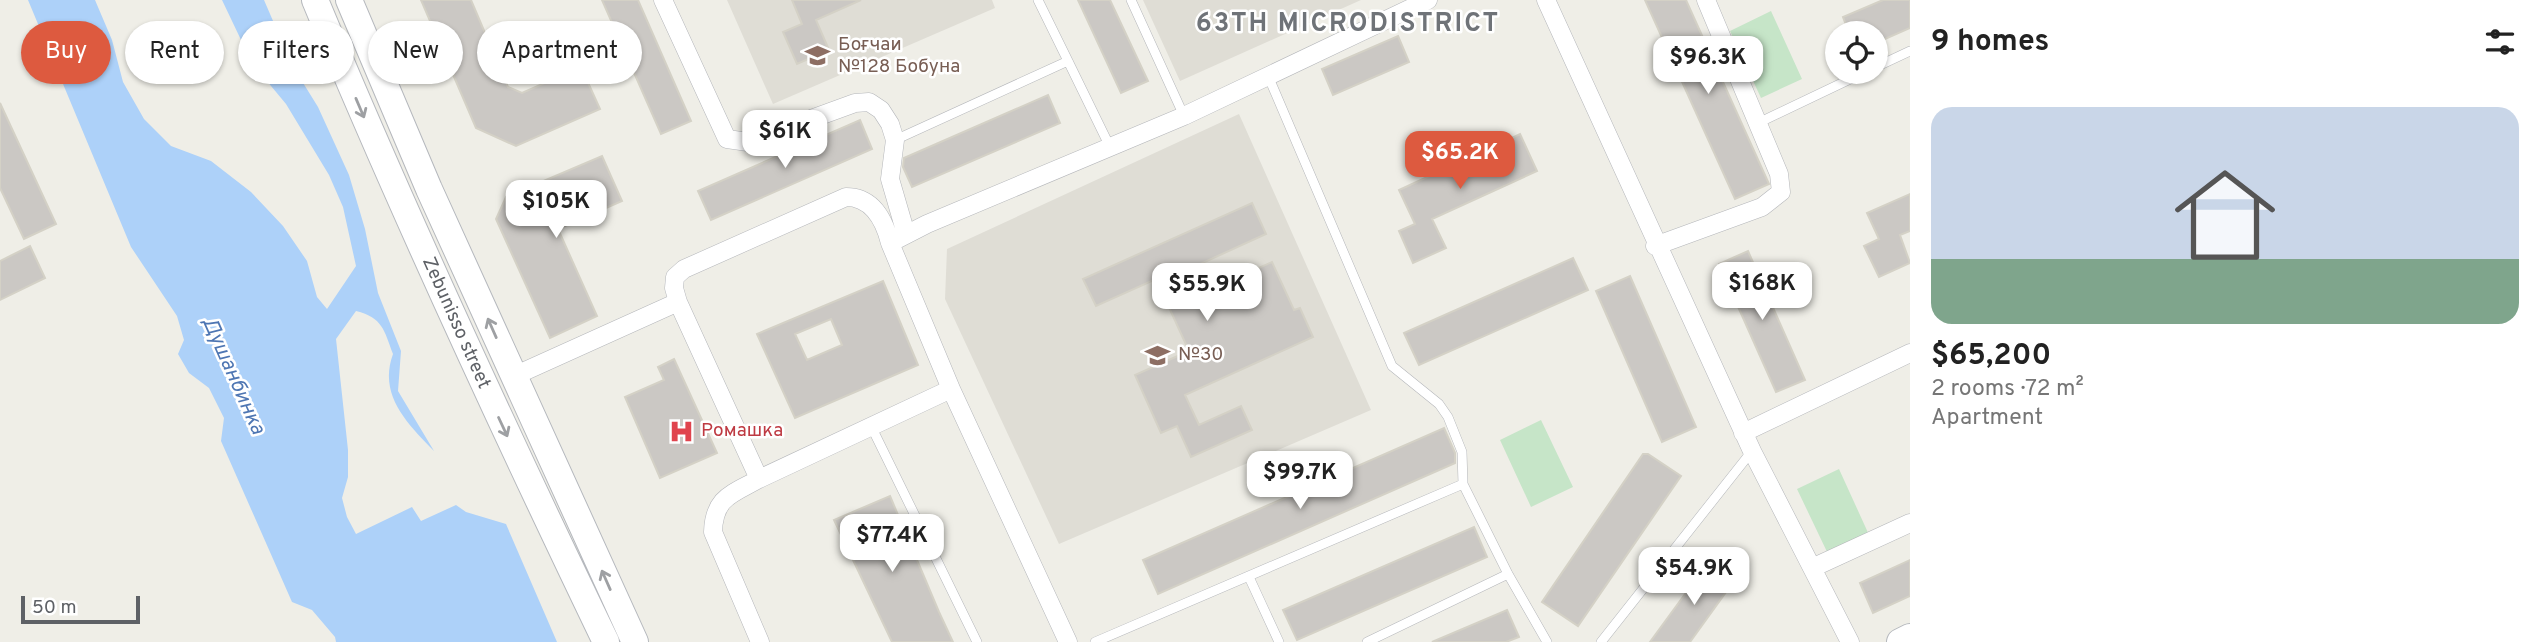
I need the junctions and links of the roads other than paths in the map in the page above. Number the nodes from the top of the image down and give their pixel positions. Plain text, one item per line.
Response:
1 (315, 0) edge
2 (349, 0) edge
3 (663, 0) edge
4 (1038, 0) edge
5 (1131, 0) edge
6 (1428, 0) edge
7 (1546, 0) edge
8 (1706, 0) edge
9 (1910, 51) edge
10 (1068, 61) junction
11 (1888, 61) edge
12 (1269, 78) junction
13 (1840, 84) edge
14 (1185, 116) junction
15 (1756, 124) junction
16 (895, 140) junction
17 (1110, 148) junction
18 (906, 234) junction
19 (890, 243) junction
20 (1656, 246) junction
21 (678, 302) junction
22 (1910, 353) edge
23 (514, 376) junction
24 (951, 389) junction
25 (871, 426) junction
26 (1743, 433) junction
27 (1752, 451) junction
28 (758, 479) junction
29 (1463, 485) junction
30 (1910, 523) edge
31 (1812, 568) junction
32 (1508, 574) junction
33 (1249, 577) junction
34 (1910, 637) edge
35 (606, 642) edge
36 (635, 642) edge
37 (760, 642) edge
38 (976, 642) edge
39 (1068, 642) edge
40 (1095, 642) edge
41 (1279, 642) edge
42 (1367, 642) edge
43 (1547, 642) edge
44 (1601, 642) edge
45 (1850, 642) edge
46 (1900, 642) edge

1 -> 35 main road, Zebunisso street
23 -> 2 main road, Zebunisso street
3 - 16 street
4 - 10 lane
5 - 14 lane
6 - 12 street
7 - 20 street
8 - 15 street
9 - 11 lane
10 - 16 lane
10 - 17 lane
12 - 14 street
12 - 29 lane
13 - 15 lane
14 - 17 street
15 - 20 street
16 - 18 street
17 - 18 street
18 - 19 street
19 - 21 street
19 - 24 street
20 - 26 street
21 - 23 street
21 - 28 street
22 - 26 street
36 -> 23 main road, Zebunisso street
24 - 25 street
24 - 39 street
25 - 28 street
25 - 38 lane
26 - 27 street
27 - 31 street
27 - 44 lane
28 - 37 street
29 - 32 lane
29 - 33 lane
30 - 31 street
31 - 45 street
32 - 42 lane
32 - 43 lane
33 - 40 lane
33 - 41 lane
34 - 46 main road

